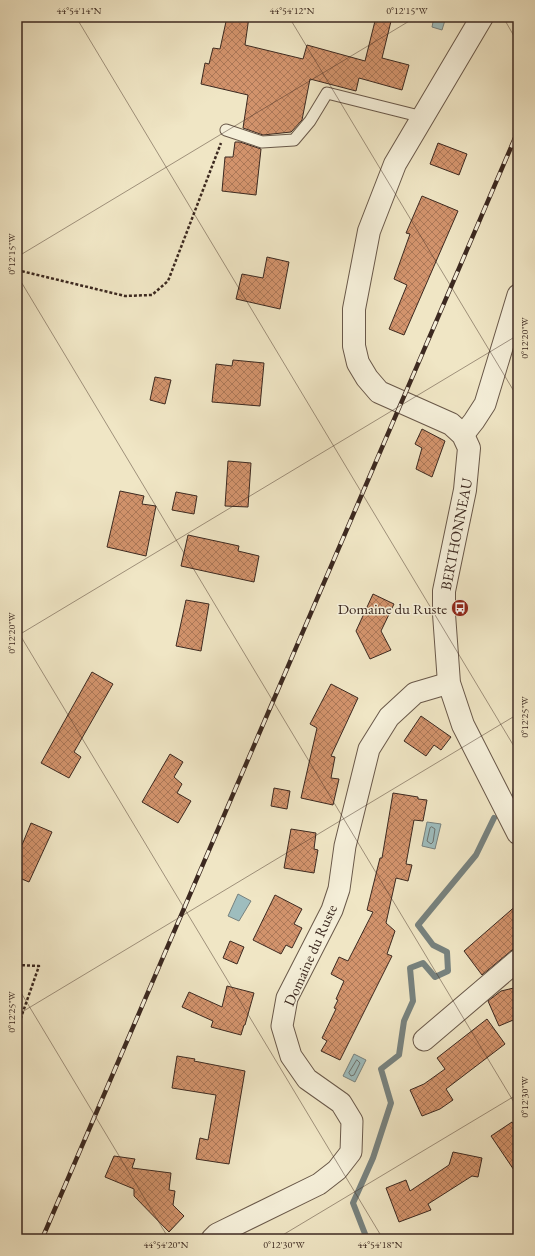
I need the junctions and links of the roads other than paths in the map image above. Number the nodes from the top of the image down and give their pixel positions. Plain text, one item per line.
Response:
1 (482, 17) edge
2 (423, 117) junction
3 (226, 130) road end
4 (518, 295) edge
5 (463, 435) junction
6 (449, 683) junction
7 (518, 833) edge
8 (518, 960) edge
9 (424, 1040) dead end
10 (212, 1239) edge

1 - 2 street
2 - 3 lane
2 - 5 street
4 - 5 street
5 - 6 street, BERTHONNEAU
6 - 7 street, BERTHONNEAU
6 - 10 street, Domaine du Ruste
8 - 9 street

